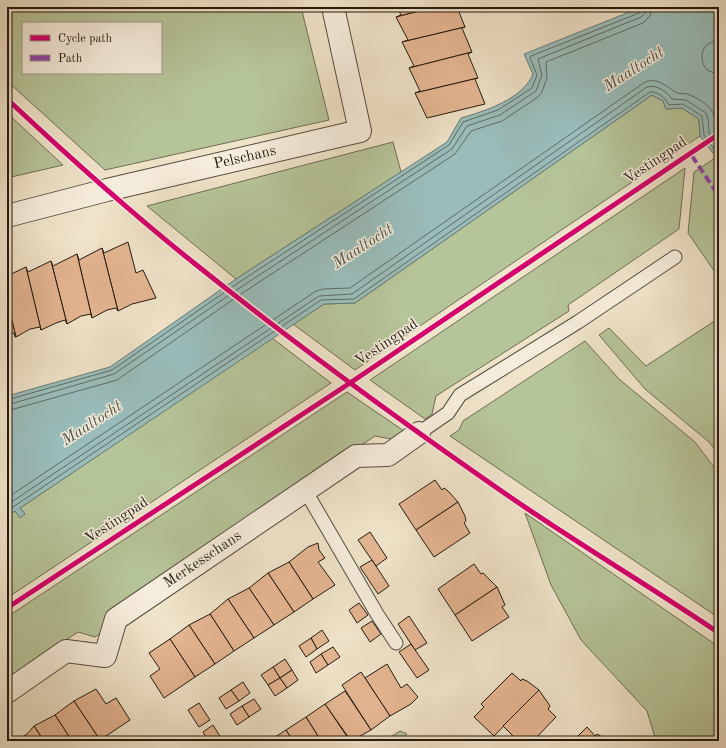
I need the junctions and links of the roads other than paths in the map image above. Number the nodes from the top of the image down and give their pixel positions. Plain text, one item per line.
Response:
1 (333, 7) edge
2 (7, 216) edge
3 (675, 257) dead end
4 (419, 433) joint
5 (305, 490) junction
6 (396, 643) dead end
7 (7, 692) edge

1 - 2 street, Pelschans
3 - 4 lane
4 - 5 street, Merkesschans
5 - 6 lane
5 - 7 street, Merkesschans

